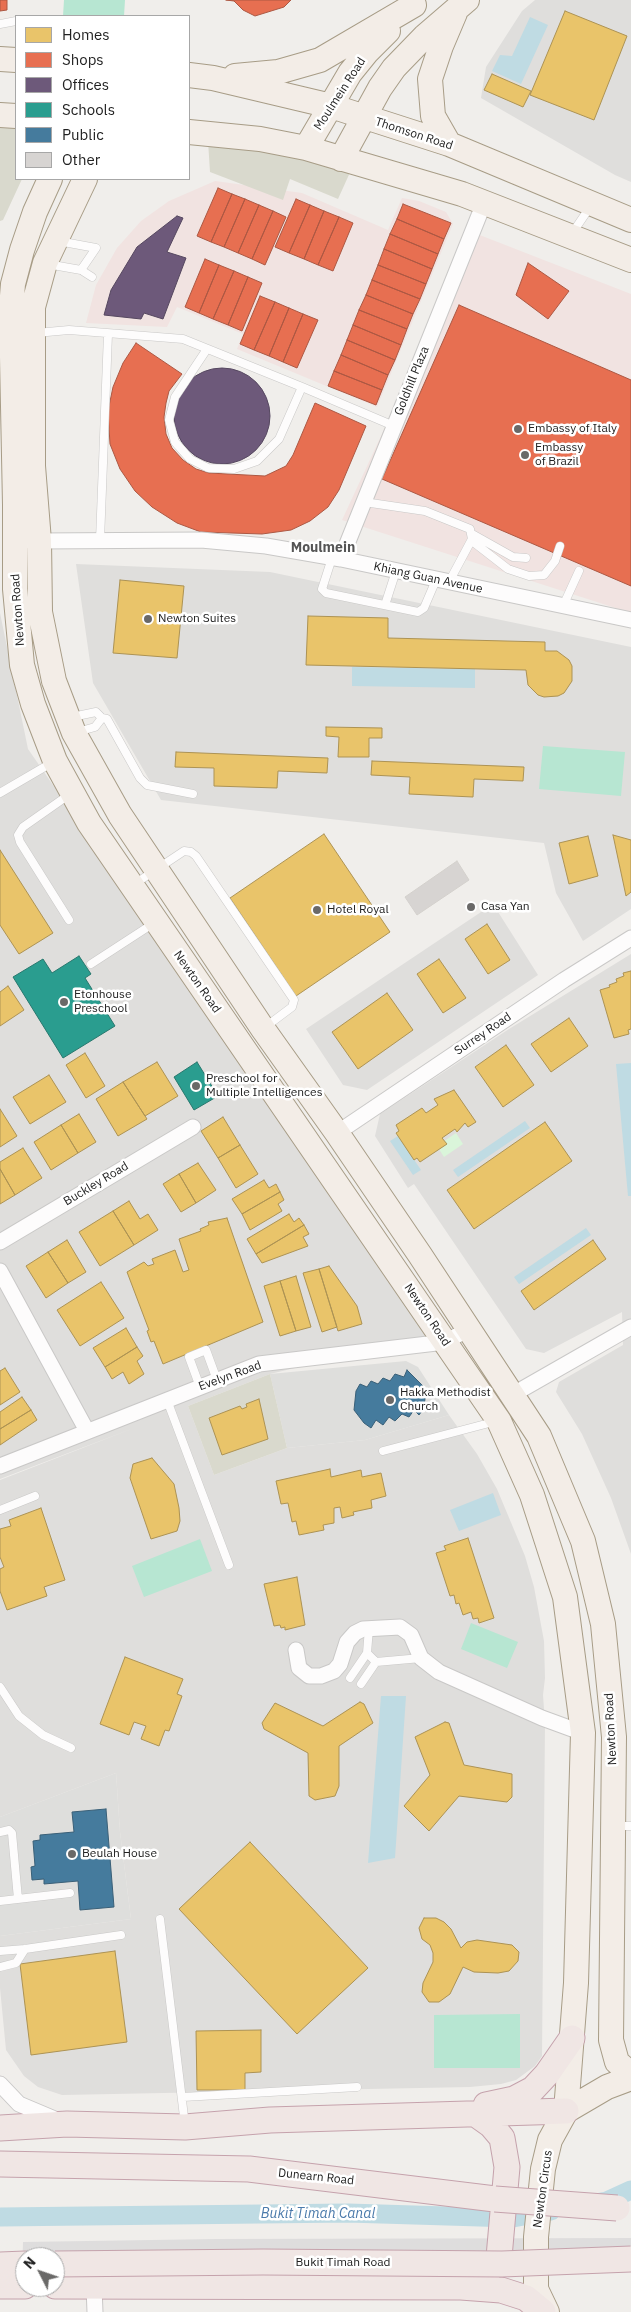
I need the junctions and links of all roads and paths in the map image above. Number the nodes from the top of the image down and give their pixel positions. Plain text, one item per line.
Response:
1 (417, 2) edge
2 (463, 4) edge
3 (15, 21) edge
4 (0, 24) edge
5 (0, 59) edge
6 (15, 60) edge
7 (190, 76) edge
8 (213, 78) junction
9 (331, 106) junction
10 (0, 115) edge
11 (15, 116) edge
12 (364, 117) junction
13 (190, 132) edge
14 (449, 144) junction
15 (306, 148) junction
16 (341, 159) junction
17 (50, 180) edge
18 (85, 180) edge
19 (484, 202) junction
20 (591, 204) junction
21 (631, 220) edge
22 (570, 236) junction
23 (55, 241) junction
24 (631, 260) edge
25 (45, 263) junction
26 (81, 270) junction
27 (92, 277) dead end
28 (32, 333) junction
29 (108, 334) junction
30 (207, 349) junction
31 (302, 386) junction
32 (394, 426) junction
33 (364, 502) junction
34 (8, 508) edge
35 (472, 537) junction
36 (100, 540) junction
37 (39, 541) junction
38 (10, 542) edge
39 (560, 546) dead end
40 (337, 558) junction
41 (526, 558) dead end
42 (396, 571) junction
43 (579, 571) dead end
44 (443, 581) junction
45 (385, 605) junction
46 (563, 606) junction
47 (631, 620) edge
48 (102, 718) junction
49 (71, 726) junction
50 (55, 761) junction
51 (0, 793) edge
52 (71, 793) junction
53 (193, 794) dead end
54 (156, 870) junction
55 (131, 886) junction
56 (68, 920) dead end
57 (156, 922) junction
58 (631, 938) edge
59 (91, 964) dead end
60 (263, 1029) junction
61 (193, 1127) dead end
62 (337, 1132) junction
63 (0, 1242) edge
64 (420, 1255) junction
65 (0, 1270) edge
66 (396, 1270) junction
67 (631, 1327) edge
68 (469, 1329) junction
69 (445, 1342) junction
70 (217, 1380) junction
71 (200, 1387) junction
72 (512, 1395) junction
73 (167, 1400) junction
74 (499, 1421) junction
75 (87, 1431) junction
76 (384, 1452) dead end
77 (0, 1466) edge
78 (35, 1496) dead end
79 (0, 1510) edge
80 (228, 1565) dead end
81 (369, 1628) junction
82 (296, 1650) dead end
83 (368, 1653) junction
84 (421, 1658) junction
85 (376, 1662) junction
86 (350, 1678) dead end
87 (361, 1684) dead end
88 (0, 1690) edge
89 (583, 1733) junction
90 (71, 1748) dead end
91 (622, 1826) edge
92 (0, 1832) edge
93 (70, 1894) dead end
94 (18, 1899) junction
95 (0, 1901) edge
96 (160, 1919) dead end
97 (120, 1935) dead end
98 (25, 1950) junction
99 (0, 1951) edge
100 (0, 1967) edge
101 (572, 2038) junction
102 (631, 2074) edge
103 (631, 2078) edge
104 (0, 2084) edge
105 (357, 2087) dead end
106 (183, 2097) junction
107 (566, 2112) junction
108 (471, 2115) junction
109 (67, 2124) junction
110 (185, 2127) junction
111 (0, 2128) edge
112 (0, 2164) edge
113 (631, 2207) edge
114 (631, 2259) edge
115 (15, 2264) edge
116 (65, 2264) edge
117 (0, 2265) edge
118 (0, 2286) edge
119 (15, 2286) edge
120 (65, 2286) edge
121 (94, 2287) junction
122 (461, 2288) junction
123 (95, 2312) edge
124 (543, 2312) edge
125 (547, 2312) edge

1 - 8 main road
1 - 9 main road, Moulmein Road
2 - 12 main road
2 - 14 main road
3 - 4 lane
5 - 6 main road
7 - 8 main road, Thomson Road
8 - 9 main road, Thomson Road
9 - 12 main road, Thomson Road
9 - 15 main road, Moulmein Road
10 - 11 main road
12 - 14 main road, Thomson Road
12 - 16 main road
13 - 15 main road
14 - 20 main road, Thomson Road
15 - 16 main road
16 - 19 main road
17 - 34 main road, Newton Road
18 - 23 main road, Newton Road
19 - 22 main road
19 - 32 street, Goldhill Plaza
20 - 21 main road, Thomson Road
20 - 22 lane
22 - 24 main road
23 - 25 main road, Newton Road
23 - 26 lane
25 - 26 lane
25 - 28 main road, Newton Road
26 - 27 lane
28 - 29 lane
28 - 37 main road, Newton Road
29 - 30 lane
29 - 36 lane
30 - 31 lane
30 - 31 lane
31 - 32 lane
32 - 33 street, Goldhill Plaza
33 - 35 lane
33 - 40 street, Goldhill Plaza
34 - 38 main road, Newton Road
35 - 39 lane
35 - 41 lane
35 - 44 lane
36 - 37 street, Khiang Guan Avenue
36 - 40 street, Khiang Guan Avenue
37 - 38 street, Khiang Guan Avenue
37 - 49 main road, Newton Road
38 - 50 main road, Newton Road
40 - 42 street, Khiang Guan Avenue
40 - 45 lane
42 - 44 street, Khiang Guan Avenue
42 - 45 lane
43 - 46 lane
44 - 45 lane
44 - 46 street, Khiang Guan Avenue
46 - 47 street, Khiang Guan Avenue
48 - 49 lane
48 - 49 lane
48 - 53 lane
49 - 54 main road, Newton Road
50 - 51 lane
50 - 52 main road, Newton Road
52 - 55 main road, Newton Road
52 - 56 lane
54 - 55 lane
54 - 60 main road, Newton Road
54 - 60 lane
55 - 57 main road, Newton Road
57 - 59 lane
57 - 66 main road, Newton Road
58 - 62 street, Surrey Road
60 - 62 main road, Newton Road
61 - 63 street, Buckley Road
62 - 64 main road, Newton Road
64 - 66 main road
64 - 68 main road, Newton Road
65 - 75 street
66 - 69 main road, Newton Road
67 - 72 street
68 - 69 street, Evelyn Road
68 - 72 main road, Newton Road
69 - 70 street, Evelyn Road
69 - 74 main road, Newton Road
70 - 71 street, Evelyn Road
70 - 71 lane
71 - 73 street, Evelyn Road
72 - 91 main road, Newton Road
73 - 75 street, Evelyn Road
73 - 80 lane
74 - 76 lane
74 - 89 main road, Newton Road
75 - 77 street, Evelyn Road
78 - 79 lane
81 - 82 street
81 - 83 lane
81 - 84 street
83 - 85 lane
83 - 86 lane
84 - 85 lane
84 - 89 street
85 - 87 lane
88 - 90 lane
89 - 101 main road, Newton Road
91 - 102 main road, Newton Road
92 - 94 lane
93 - 94 lane
94 - 95 lane
96 - 106 lane
97 - 98 lane
98 - 99 lane
98 - 100 lane
101 - 107 main road, Newton Road
101 - 108 highway
103 - 107 main road, Newton Circus
104 - 109 street
105 - 106 lane
106 - 110 lane
107 - 108 highway
107 - 125 main road, Newton Circus
108 - 110 highway
108 - 122 highway
109 - 110 highway
109 - 111 highway
112 - 113 highway, Dunearn Road, bridge
114 - 116 highway, Bukit Timah Road, bridge
115 - 117 highway
118 - 119 highway
120 - 121 highway
121 - 122 highway
121 - 123 street
122 - 124 highway

